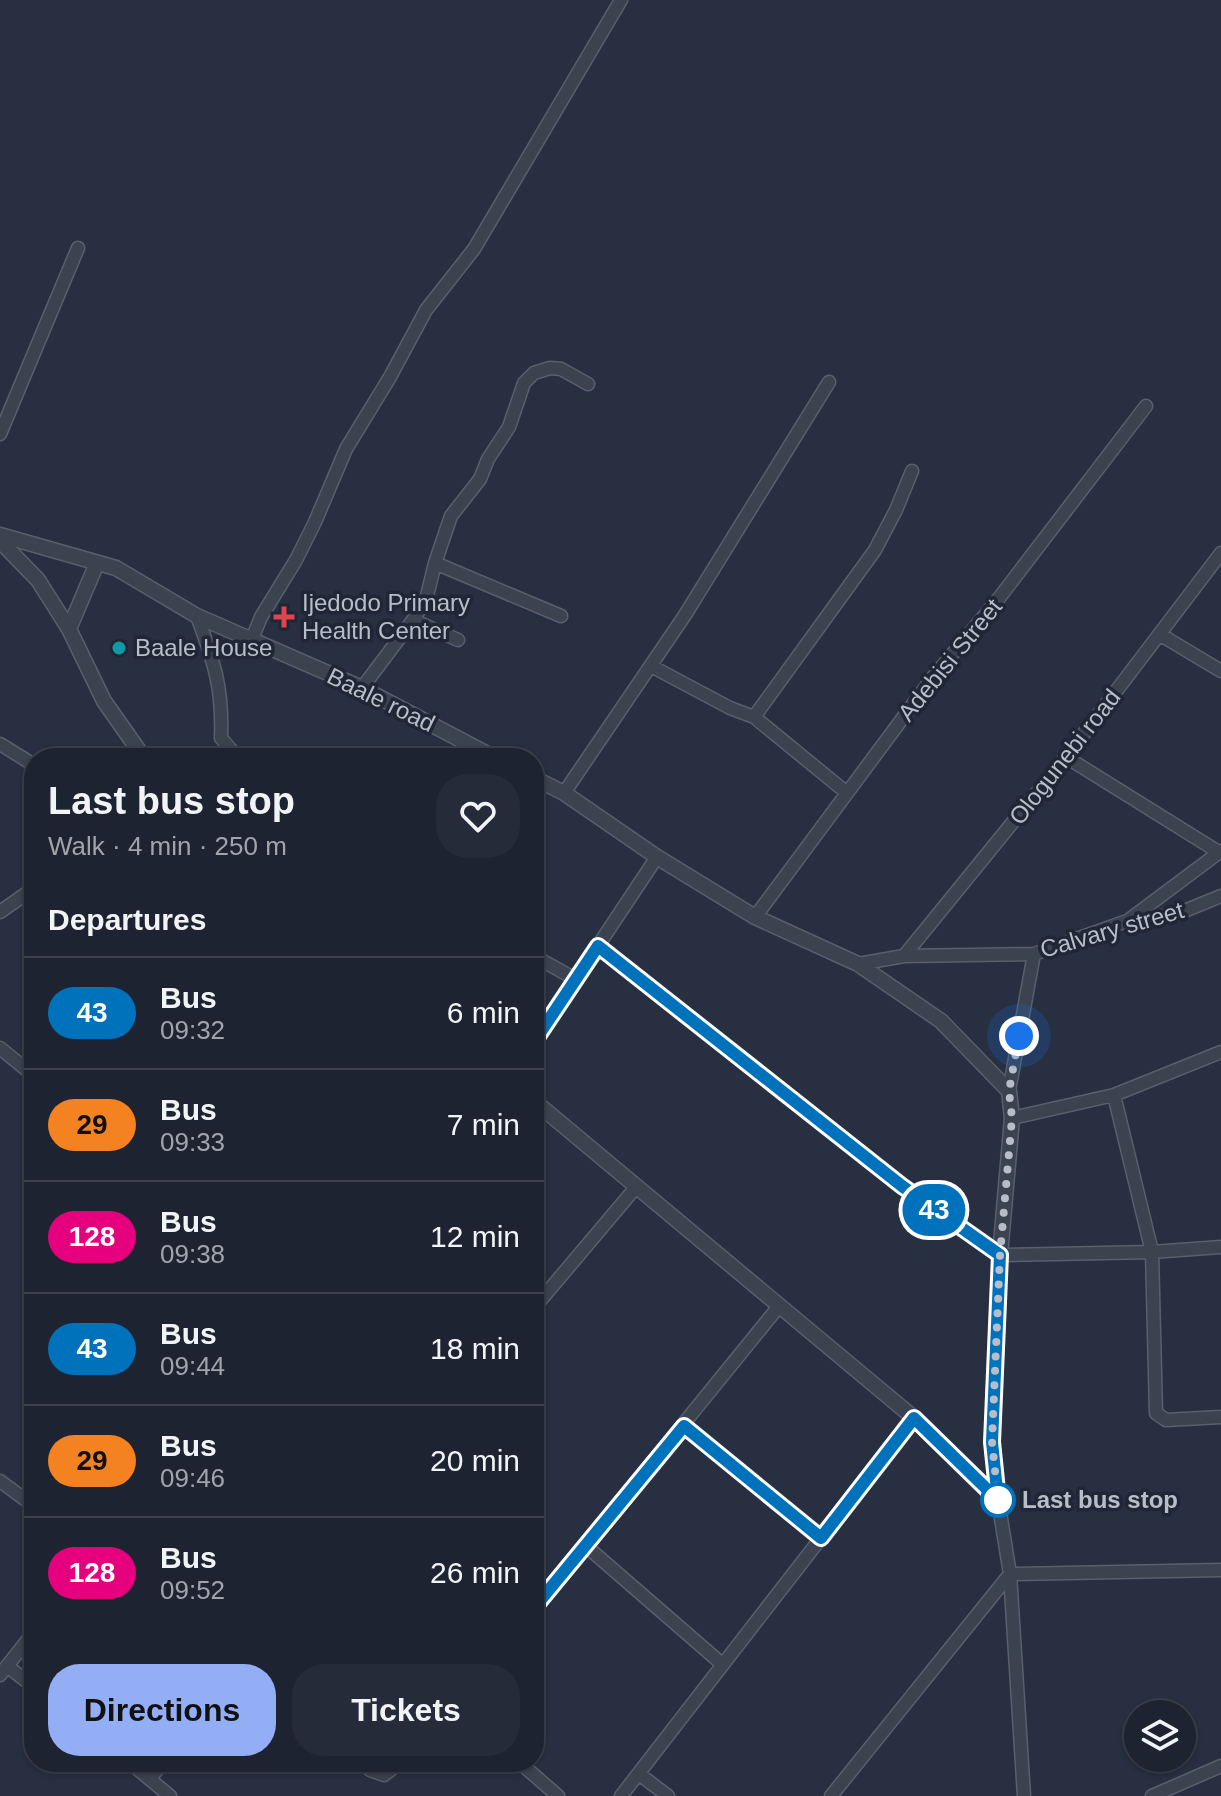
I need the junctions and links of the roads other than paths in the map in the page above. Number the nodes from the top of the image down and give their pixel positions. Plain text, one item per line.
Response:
1 (621, 0) edge
2 (78, 248) dead end
3 (829, 382) dead end
4 (588, 384) dead end
5 (1146, 406) dead end
6 (0, 434) edge
7 (912, 471) dead end
8 (0, 535) edge
9 (0, 541) edge
10 (1221, 553) edge
11 (97, 563) junction
12 (435, 563) junction
13 (197, 616) junction
14 (561, 616) dead end
15 (413, 620) junction
16 (69, 629) junction
17 (1161, 635) junction
18 (252, 639) junction
19 (458, 640) dead end
20 (651, 666) junction
21 (1221, 671) edge
22 (362, 688) junction
23 (754, 717) junction
24 (0, 744) edge
25 (137, 748) edge
26 (230, 748) edge
27 (476, 748) edge
28 (1066, 757) junction
29 (24, 759) edge
30 (544, 783) edge
31 (564, 793) junction
32 (847, 793) junction
33 (1220, 852) edge
34 (657, 857) junction
35 (24, 895) edge
36 (1221, 896) edge
37 (0, 912) edge
38 (755, 917) junction
39 (1127, 921) junction
40 (598, 946) junction
41 (1034, 954) junction
42 (904, 956) junction
43 (544, 962) edge
44 (858, 964) junction
45 (577, 980) junction
46 (544, 1028) edge
47 (0, 1048) edge
48 (1221, 1052) edge
49 (24, 1068) edge
50 (1009, 1091) junction
51 (1114, 1095) junction
52 (544, 1109) edge
53 (1012, 1118) junction
54 (637, 1186) junction
55 (1221, 1247) edge
56 (1152, 1252) junction
57 (1000, 1255) junction
58 (544, 1295) edge
59 (780, 1305) junction
60 (1221, 1417) edge
61 (914, 1418) junction
62 (684, 1426) junction
63 (0, 1481) edge
64 (24, 1499) edge
65 (998, 1500) junction
66 (821, 1538) junction
67 (586, 1546) junction
68 (1221, 1570) edge
69 (1010, 1574) junction
70 (544, 1596) edge
71 (24, 1645) edge
72 (722, 1664) junction
73 (4, 1670) edge
74 (24, 1681) edge
75 (1221, 1766) edge
76 (142, 1772) edge
77 (155, 1772) edge
78 (530, 1772) edge
79 (639, 1774) junction
80 (150, 1778) junction
81 (170, 1796) edge
82 (558, 1796) edge
83 (621, 1796) edge
84 (668, 1796) edge
85 (831, 1796) edge
86 (1024, 1796) edge
87 (1152, 1796) edge

1 - 18 street
2 - 6 street
3 - 20 street
4 - 12 street
5 - 32 street, Adebisi Street
7 - 23 street
8 - 11 street, Baale road
9 - 16 street
10 - 17 street, Ologunebi road
11 - 13 street, Baale road
11 - 16 street
12 - 14 street
12 - 15 street
13 - 18 street, Baale road
13 - 26 street
15 - 19 street
15 - 22 street
16 - 25 street
17 - 21 street
17 - 28 street, Ologunebi road
18 - 22 street, Baale road
20 - 23 street
20 - 31 street
22 - 27 street, Baale road
23 - 32 street
24 - 29 street
28 - 33 street
28 - 42 street, Ologunebi road
30 - 31 street
31 - 34 street
32 - 38 street, Adebisi Street
33 - 39 street
34 - 38 street
34 - 40 street
35 - 37 street
36 - 39 street, Calvary street
38 - 44 street
39 - 41 street, Calvary street
40 - 45 street
40 - 57 street
41 - 42 street, Calvary street
41 - 50 street
42 - 44 street, Calvary street
43 - 45 street
44 - 50 street
45 - 46 street
47 - 49 street
48 - 51 street
50 - 53 street
51 - 53 street
51 - 56 street
52 - 54 street
53 - 57 street
54 - 58 street
54 - 59 street
55 - 56 street
56 - 57 street
56 - 60 street
57 - 65 street
59 - 61 street
59 - 62 street
61 - 65 street
61 - 66 street
62 - 66 street
62 - 67 street
63 - 64 street
65 - 69 street
66 - 72 street
67 - 70 street
67 - 72 street
68 - 69 street
69 - 85 street
69 - 86 street
71 - 73 street
72 - 79 street
73 - 74 street
75 - 87 street
76 - 80 street
77 - 80 street
78 - 82 street
79 - 83 street
79 - 84 street
80 - 81 street

